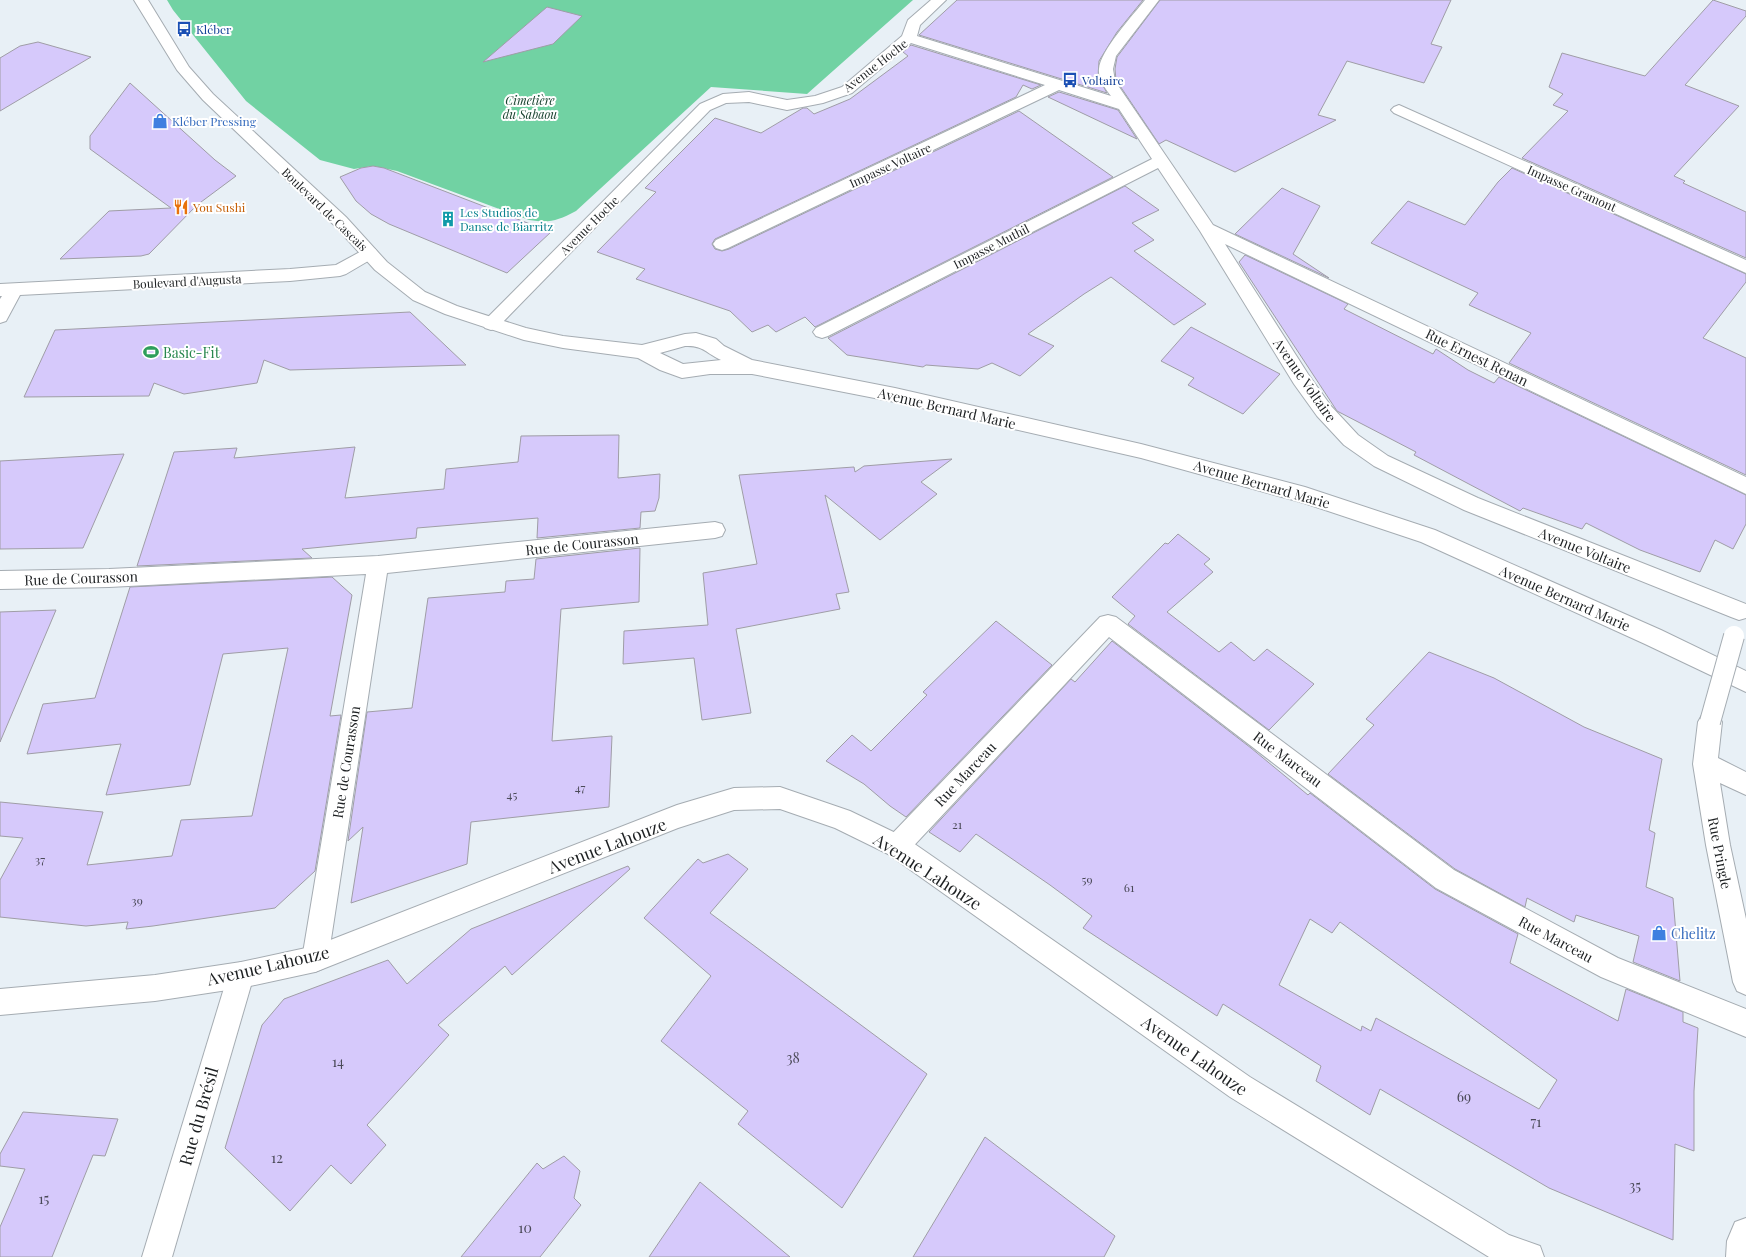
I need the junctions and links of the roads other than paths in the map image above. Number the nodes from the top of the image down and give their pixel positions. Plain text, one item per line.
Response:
1 (141, 0) edge
2 (939, 0) edge
3 (1152, 0) edge
4 (909, 38) junction
5 (1058, 85) junction
6 (1126, 106) junction
7 (1399, 110) dead end
8 (1160, 161) junction
9 (1207, 229) junction
10 (722, 244) dead end
11 (369, 253) junction
12 (1746, 267) edge
13 (7, 289) edge
14 (0, 317) edge
15 (491, 324) junction
16 (822, 332) dead end
17 (563, 342) joint
18 (642, 352) junction
19 (714, 359) junction
20 (1746, 486) edge
21 (715, 530) dead end
22 (378, 565) junction
23 (0, 580) edge
24 (1743, 608) edge
25 (1746, 682) edge
26 (1704, 764) junction
27 (1746, 784) edge
28 (897, 846) junction
29 (315, 959) junction
30 (241, 975) junction
31 (1746, 982) edge
32 (0, 1002) edge
33 (1746, 1022) edge
34 (1746, 1233) edge
35 (157, 1257) edge
36 (1529, 1257) edge
37 (1741, 1257) edge

1 - 11 street, Boulevard de Cascais
2 - 4 street
3 - 6 street, Avenue Voltaire
4 - 5 street, Avenue Hoche
4 - 15 street, Avenue Hoche
5 - 6 street, Avenue Hoche
5 - 10 street, Impasse Voltaire
6 - 8 street, Avenue Voltaire
7 - 12 street, Impasse Gramont
8 - 9 street, Avenue Voltaire
8 - 16 street, Impasse Muthil
9 - 20 street, Rue Ernest Renan
9 - 24 street, Avenue Voltaire
11 - 13 street, Boulevard d'Augusta
11 - 15 street, Boulevard de Cascais
13 - 14 street
15 - 17 street, Boulevard de Cascais
17 - 18 street, Avenue Bernard Marie
18 - 19 street, Avenue Bernard Marie
18 - 19 street, Avenue Bernard Marie
19 - 25 street, Avenue Bernard Marie
21 - 22 street, Rue de Courasson
22 - 23 street, Rue de Courasson
22 - 29 street, Rue de Courasson
24 - 26 street, Rue Pringle, bridge
26 - 27 street
26 - 31 street, Rue Pringle
28 - 29 street, Avenue Lahouze
28 - 33 street, Rue Marceau
28 - 36 street, Avenue Lahouze
29 - 30 street, Avenue Lahouze
30 - 32 street, Avenue Lahouze
30 - 35 street, Rue du Brésil
34 - 37 street

